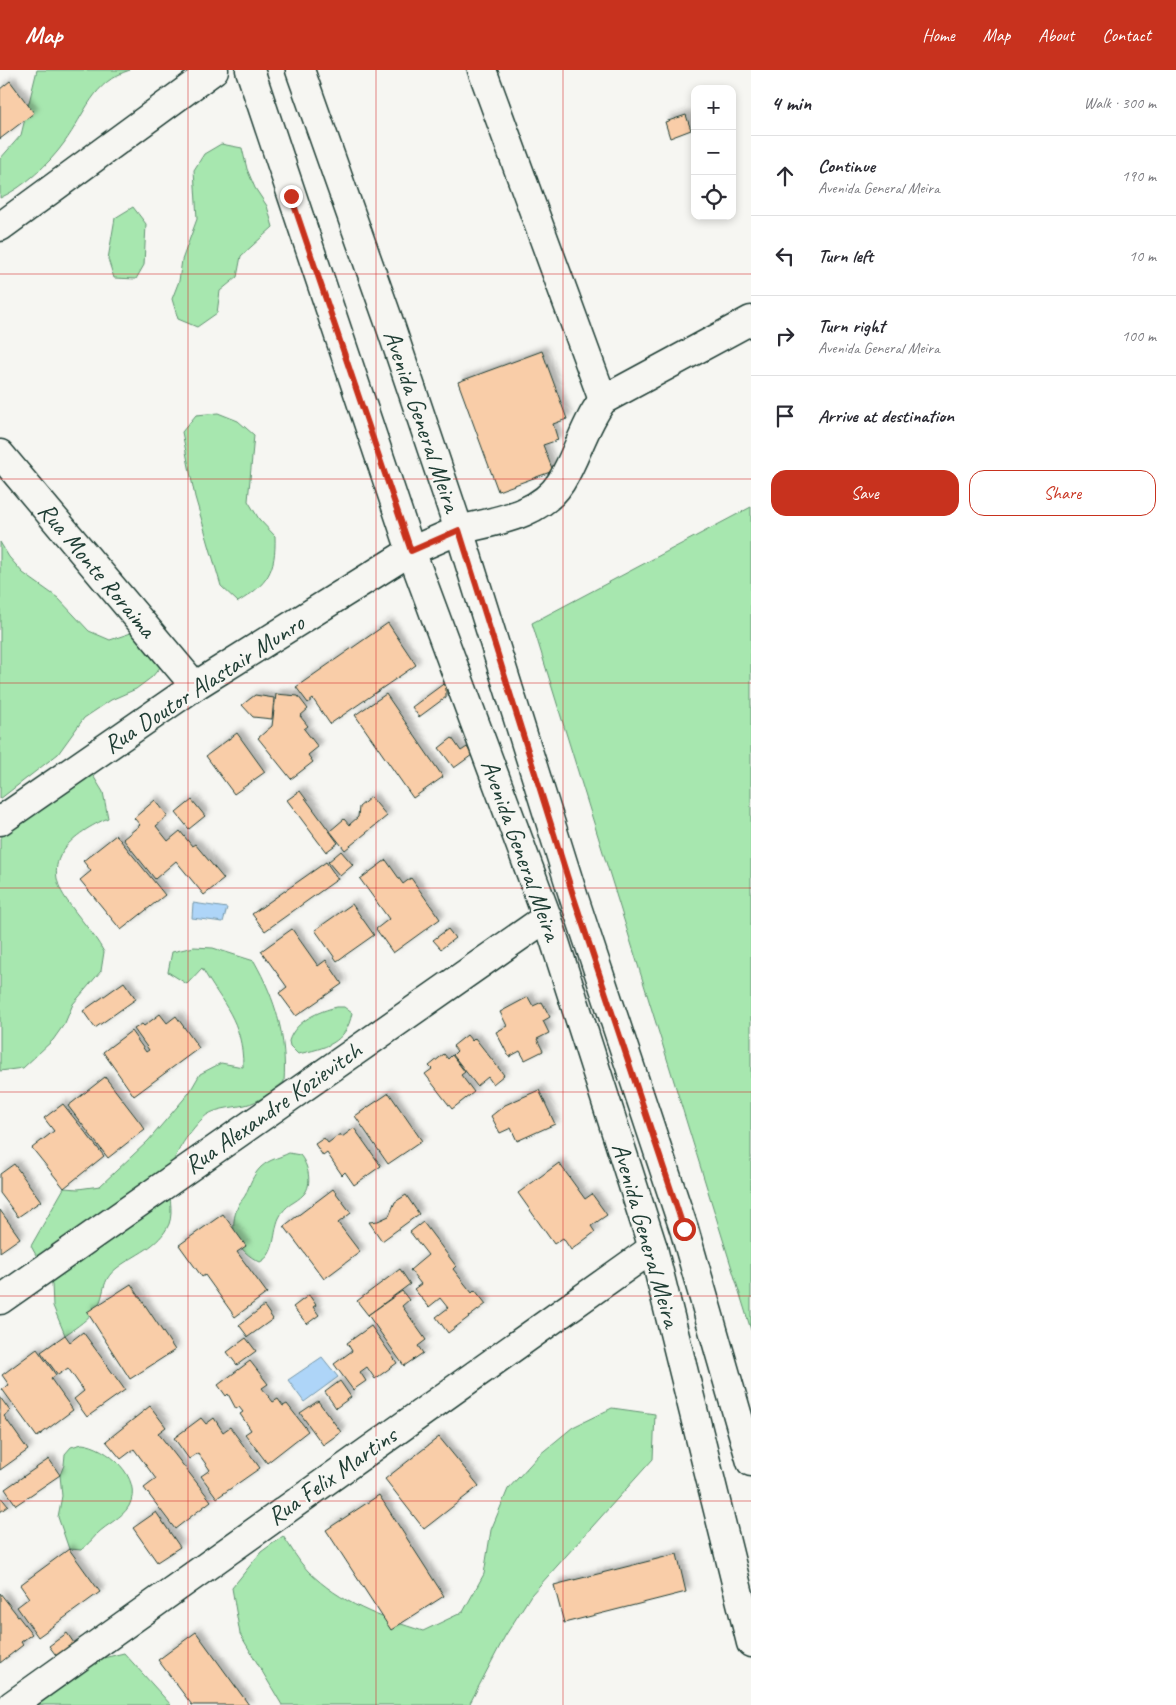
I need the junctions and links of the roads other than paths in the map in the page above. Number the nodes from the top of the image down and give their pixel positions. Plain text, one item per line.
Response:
1 (214, 70) edge
2 (250, 70) edge
3 (300, 70) edge
4 (482, 70) edge
5 (0, 227) edge
6 (751, 320) edge
7 (603, 400) junction
8 (0, 454) edge
9 (459, 530) junction
10 (411, 551) junction
11 (195, 686) junction
12 (0, 821) edge
13 (547, 916) junction
14 (653, 1248) junction
15 (0, 1300) edge
16 (751, 1462) edge
17 (751, 1642) edge
18 (12, 1705) edge

1 - 5 street
2 - 10 street, Avenida General Meira
3 - 9 street, Avenida General Meira
4 - 7 street
6 - 7 street
7 - 9 street, Rua Doutor Alastair Munro
8 - 11 street, Rua Monte Roraima
9 - 10 street, Rua Doutor Alastair Munro
9 - 16 street, Avenida General Meira
10 - 11 street, Rua Doutor Alastair Munro
10 - 13 street, Avenida General Meira
11 - 12 street, Rua Doutor Alastair Munro
13 - 14 street, Avenida General Meira
13 - 15 street, Rua Alexandre Kozievitch
14 - 17 street, Avenida General Meira
14 - 18 street, Rua Felix Martins

